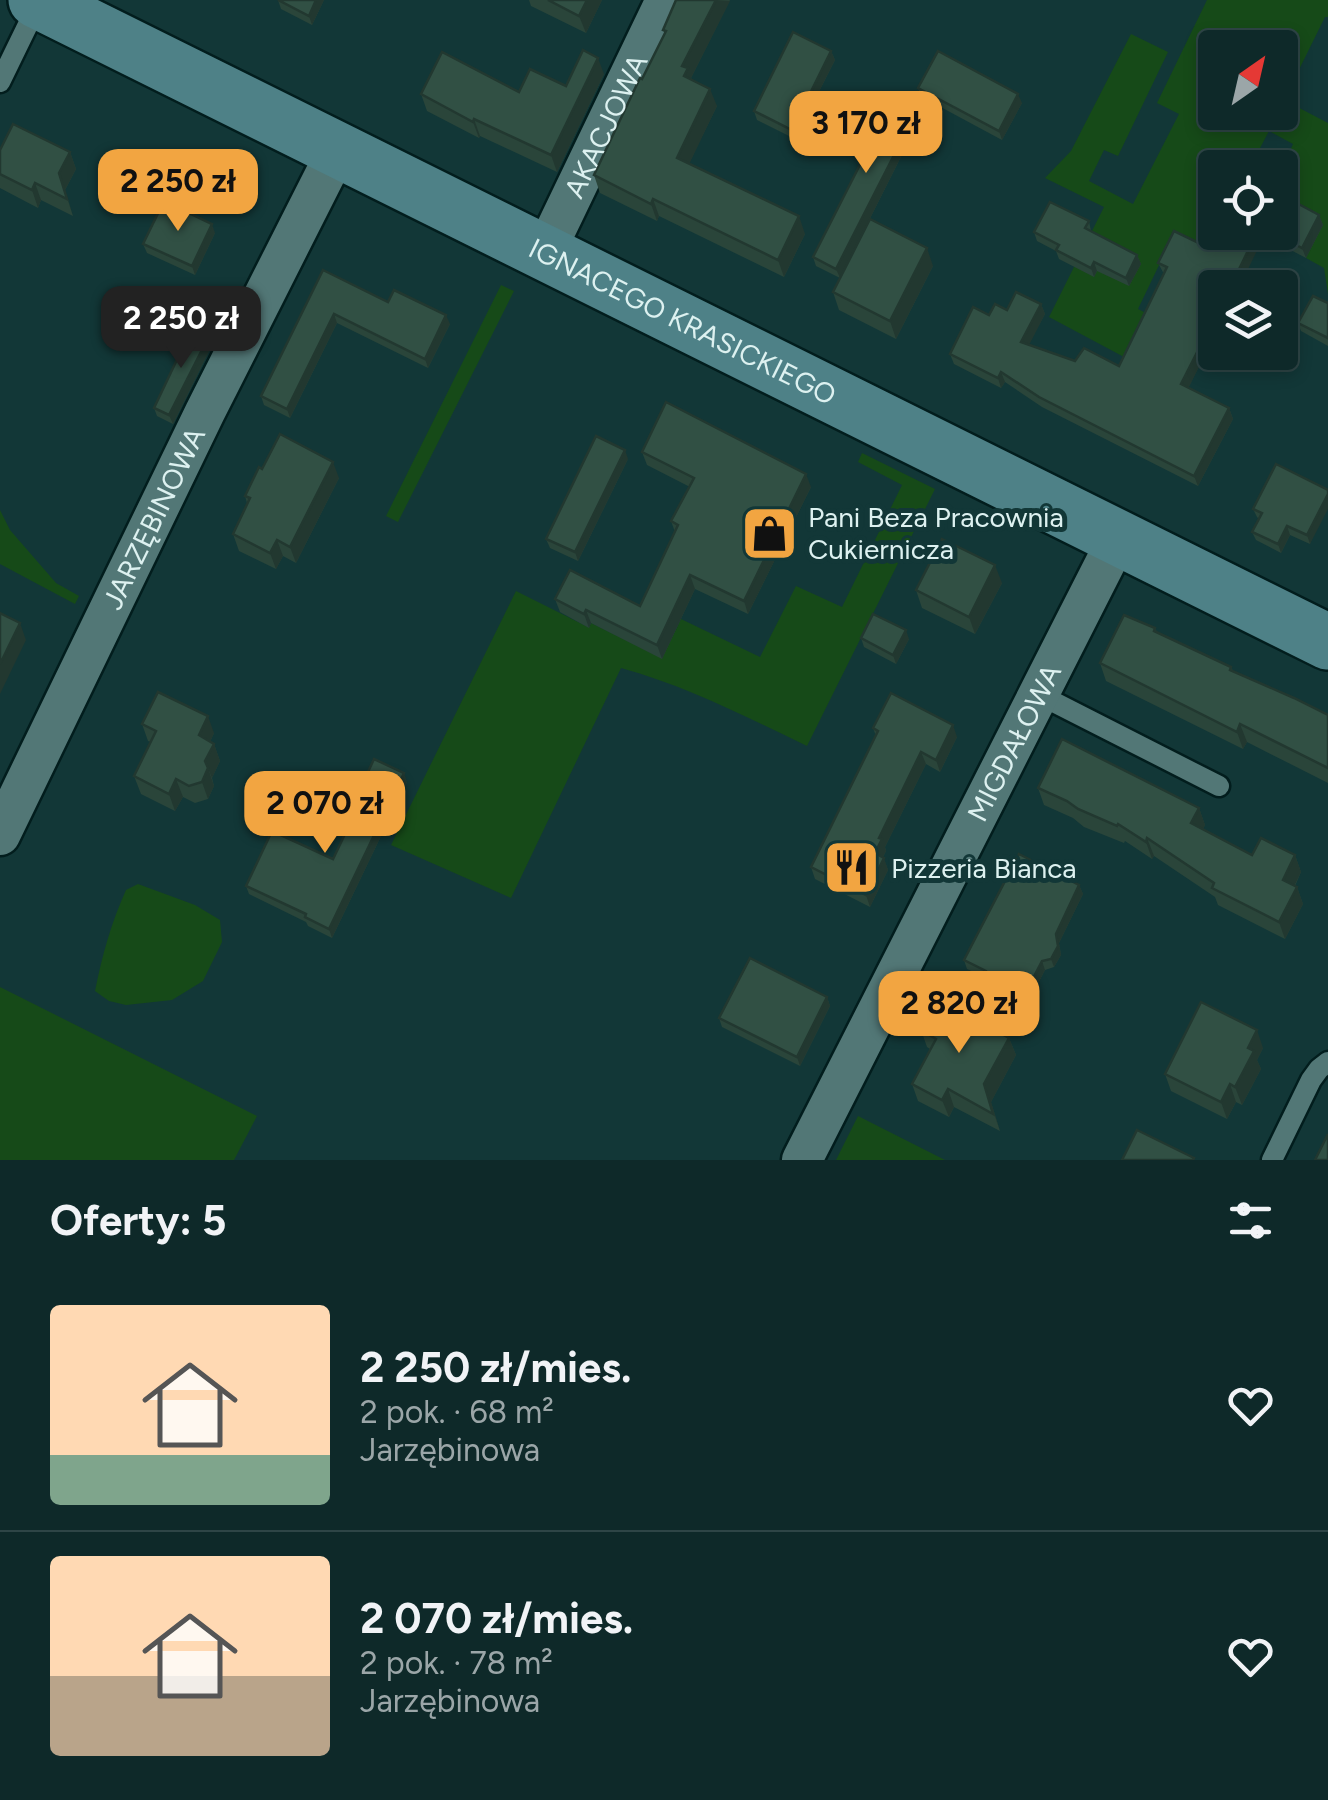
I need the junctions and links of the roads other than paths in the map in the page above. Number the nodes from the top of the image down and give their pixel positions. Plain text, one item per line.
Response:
1 (666, 0) edge
2 (38, 1) edge
3 (0, 82) edge
4 (338, 150) junction
5 (545, 252) junction
6 (1118, 538) junction
7 (1328, 642) edge
8 (1038, 694) junction
9 (1220, 786) dead end
10 (0, 836) edge
11 (1328, 1062) edge
12 (802, 1160) edge
13 (1272, 1160) edge

1 - 5 street, AKACJOWA
2 - 3 lane
2 - 4 street, IGNACEGO KRASICKIEGO
4 - 5 street, IGNACEGO KRASICKIEGO
4 - 10 street, JARZĘBINOWA
5 - 6 street, IGNACEGO KRASICKIEGO
6 - 7 street, IGNACEGO KRASICKIEGO
6 - 8 street, MIGDAŁOWA
8 - 9 lane
8 - 12 street, MIGDAŁOWA
11 - 13 lane

